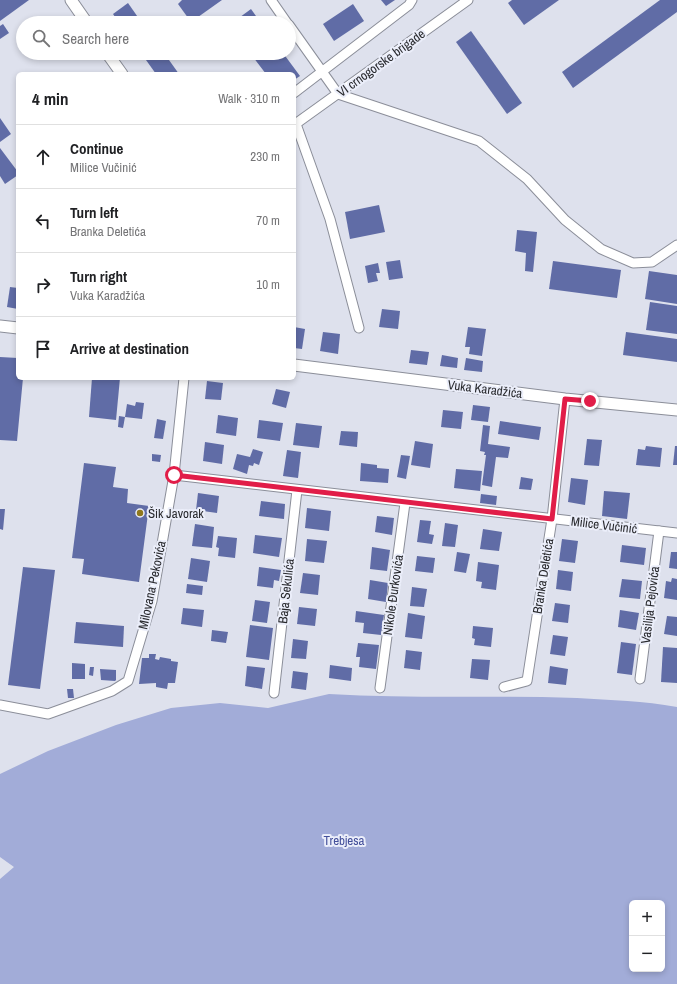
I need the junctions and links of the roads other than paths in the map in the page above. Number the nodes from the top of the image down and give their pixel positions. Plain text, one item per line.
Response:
1 (72, 0) edge
2 (271, 0) edge
3 (412, 0) edge
4 (468, 0) edge
5 (82, 16) edge
6 (282, 16) edge
7 (296, 35) edge
8 (112, 60) edge
9 (121, 72) edge
10 (323, 72) junction
11 (296, 92) edge
12 (338, 94) junction
13 (296, 124) edge
14 (296, 128) edge
15 (677, 245) edge
16 (0, 326) edge
17 (16, 328) edge
18 (359, 328) dead end
19 (296, 365) edge
20 (184, 380) edge
21 (565, 399) junction
22 (677, 410) edge
23 (174, 475) junction
24 (297, 490) junction
25 (405, 503) junction
26 (552, 519) junction
27 (659, 531) junction
28 (677, 533) edge
29 (640, 679) dead end
30 (504, 687) dead end
31 (380, 688) dead end
32 (274, 692) dead end
33 (0, 705) edge

1 - 5 street
2 - 6 street
3 - 10 street
4 - 12 street, VI crnogorske brigade
7 - 10 street
8 - 9 street
10 - 11 street
10 - 12 street
12 - 13 street, VI crnogorske brigade
12 - 15 street
14 - 18 street
16 - 17 street
19 - 21 street, Vuka Karadžića
20 - 23 street, Milovana Pekovića
21 - 22 street, Vuka Karadžića
21 - 26 street, Branka Deletića
23 - 24 street, Milice Vučinić
23 - 33 street, Milovana Pekovića
24 - 25 street, Milice Vučinić
24 - 32 street, Baja Sekulića
25 - 26 street, Milice Vučinić
25 - 31 street, Nikole Đurkovića
26 - 27 street, Milice Vučinić
26 - 30 street, Branka Deletića
27 - 28 street, Milice Vučinić
27 - 29 street, Vasilija Pejovića

